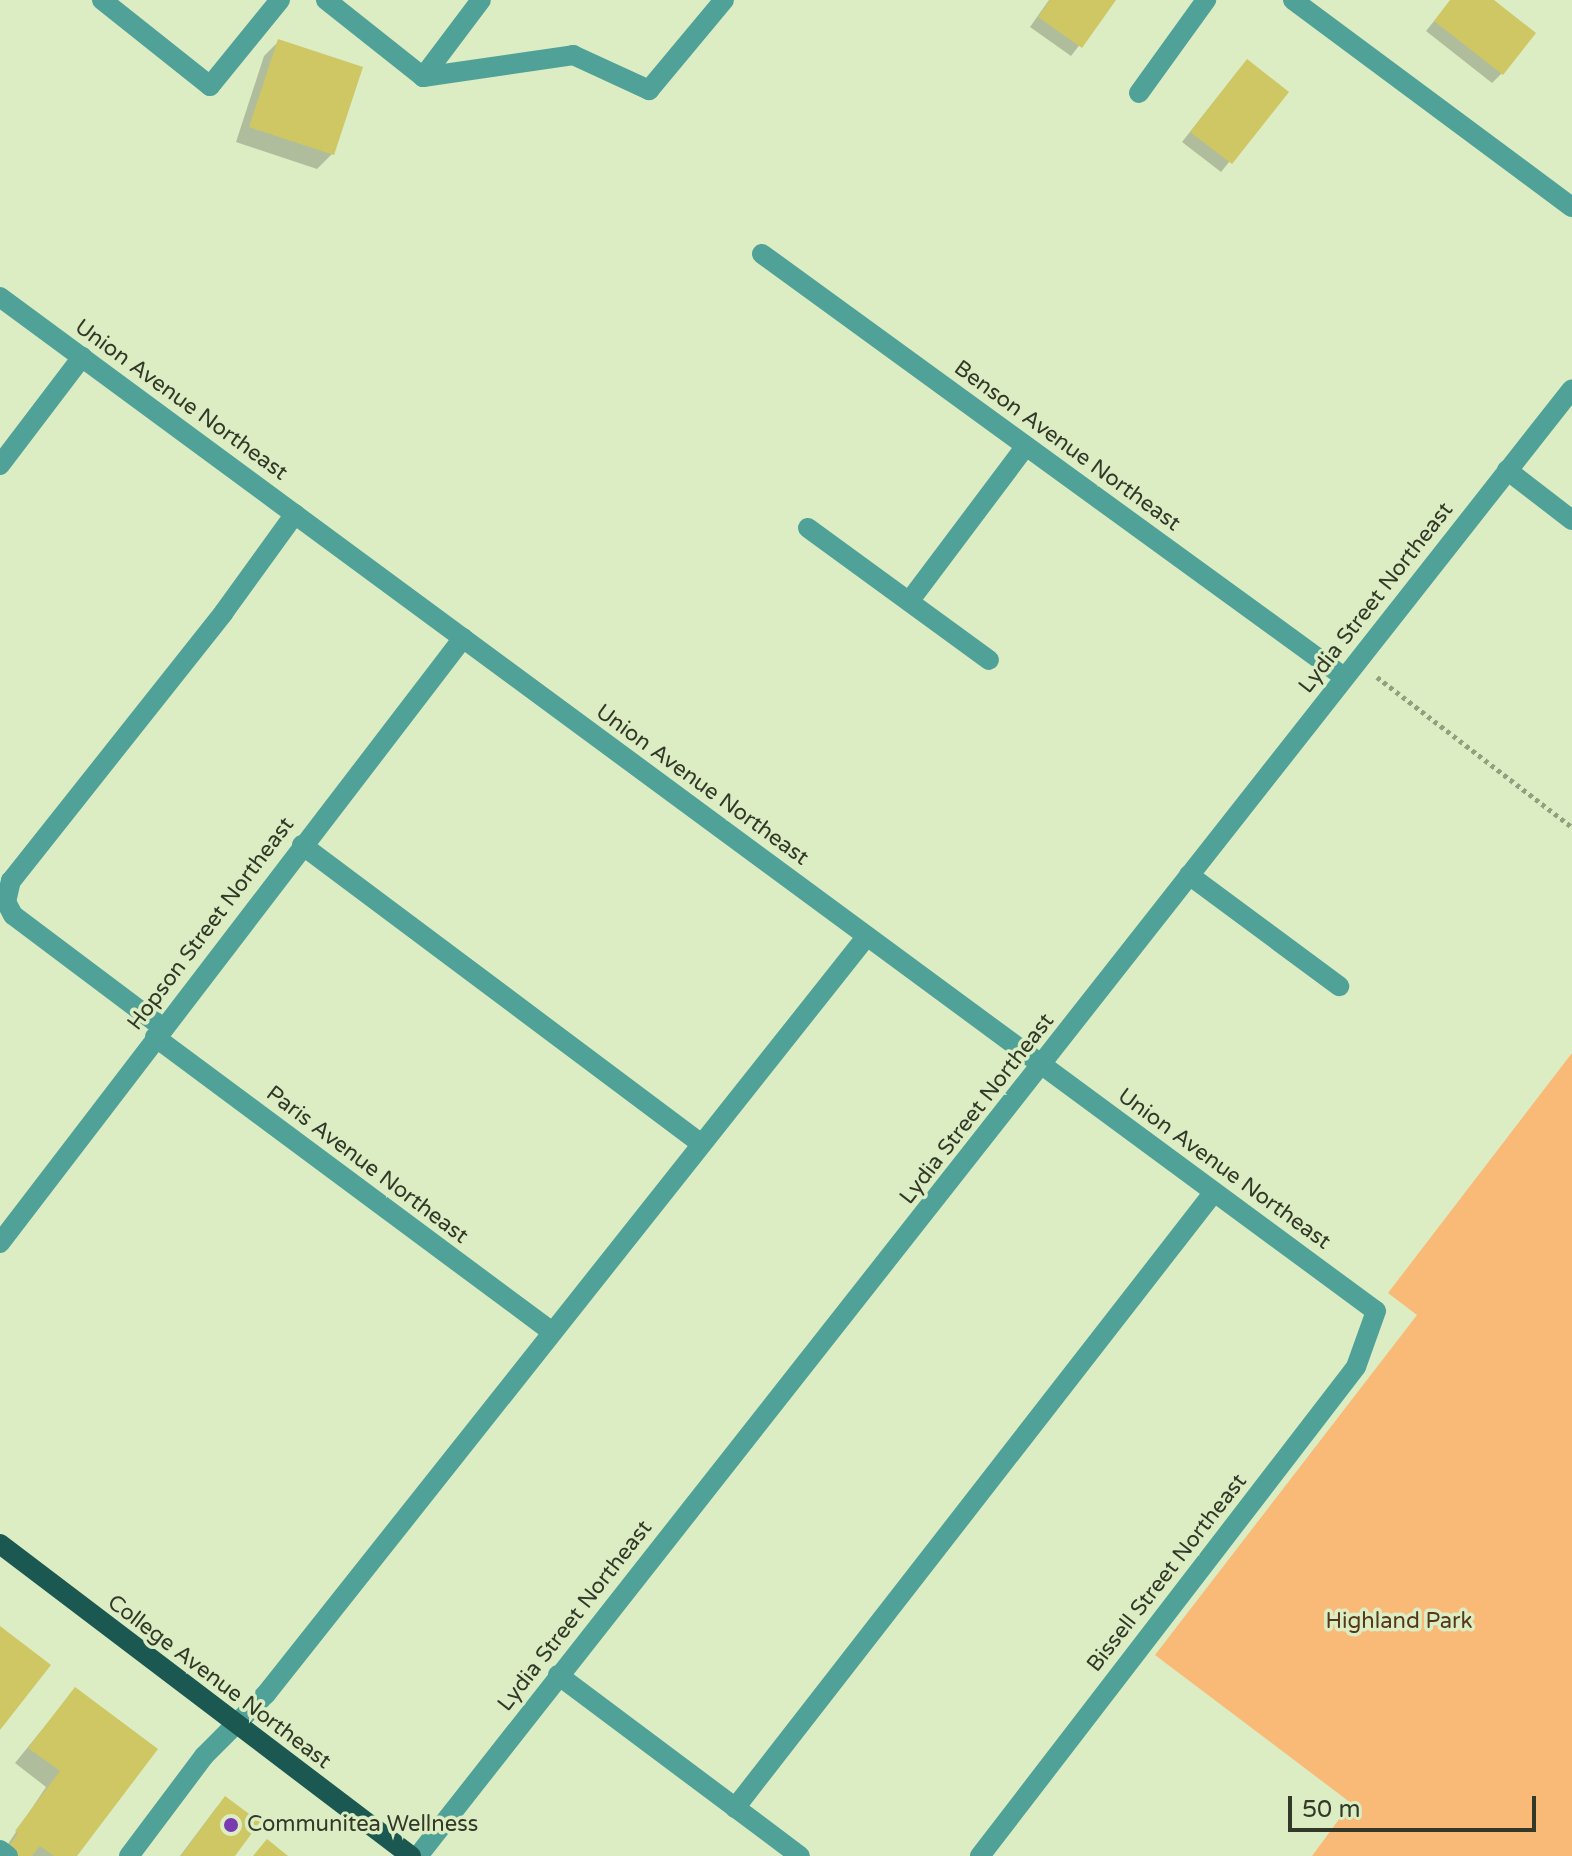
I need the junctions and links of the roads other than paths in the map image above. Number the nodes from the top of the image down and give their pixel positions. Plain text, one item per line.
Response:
1 (102, 0) edge
2 (280, 0) edge
3 (326, 0) edge
4 (481, 0) edge
5 (724, 0) edge
6 (1206, 0) edge
7 (1293, 0) edge
8 (423, 77) junction
9 (1139, 93) dead end
10 (1572, 207) edge
11 (762, 254) dead end
12 (0, 297) edge
13 (82, 357) junction
14 (1572, 389) edge
15 (1026, 446) junction
16 (0, 465) edge
17 (1507, 470) junction
18 (295, 514) junction
19 (1572, 520) edge
20 (808, 528) dead end
21 (911, 599) junction
22 (463, 638) junction
23 (989, 660) dead end
24 (1344, 677) junction
25 (302, 845) junction
26 (1189, 875) junction
27 (867, 936) junction
28 (1339, 986) dead end
29 (159, 1032) junction
30 (1043, 1066) junction
31 (701, 1144) junction
32 (1214, 1192) junction
33 (0, 1243) edge
34 (1376, 1311) joint
35 (552, 1332) junction
36 (0, 1544) edge
37 (558, 1675) junction
38 (235, 1725) junction
39 (735, 1808) junction
40 (0, 1850) edge
41 (8, 1856) edge
42 (129, 1856) edge
43 (411, 1856) edge
44 (418, 1856) edge
45 (800, 1856) edge
46 (980, 1856) edge

1 - 2 street
3 - 8 street
4 - 8 street
5 - 8 street
6 - 9 street
7 - 10 street
11 - 15 street, Benson Avenue Northeast
12 - 13 street, Union Avenue Northeast
13 - 16 street
13 - 18 street, Union Avenue Northeast
14 - 17 street, Lydia Street Northeast
15 - 21 street
15 - 24 street, Benson Avenue Northeast
17 - 19 street
17 - 24 street, Lydia Street Northeast
18 - 22 street, Union Avenue Northeast
18 - 29 street, Paris Avenue Northeast
20 - 21 street
21 - 23 street
22 - 25 street, Hopson Street Northeast
22 - 27 street, Union Avenue Northeast
24 - 26 street, Lydia Street Northeast
25 - 29 street, Hopson Street Northeast
25 - 31 street
26 - 28 street
26 - 30 street, Lydia Street Northeast
27 - 30 street, Union Avenue Northeast
27 - 31 street
29 - 33 street, Hopson Street Northeast
29 - 35 street, Paris Avenue Northeast
30 - 32 street, Union Avenue Northeast
30 - 37 street, Lydia Street Northeast
31 - 35 street
32 - 34 street, Union Avenue Northeast
32 - 39 street
34 - 46 street, Bissell Street Northeast
35 - 38 street
36 - 38 main road, College Avenue Northeast
37 - 39 street
37 - 44 street, Lydia Street Northeast
38 - 42 street
38 - 43 main road, College Avenue Northeast
39 - 45 street
40 - 41 street

